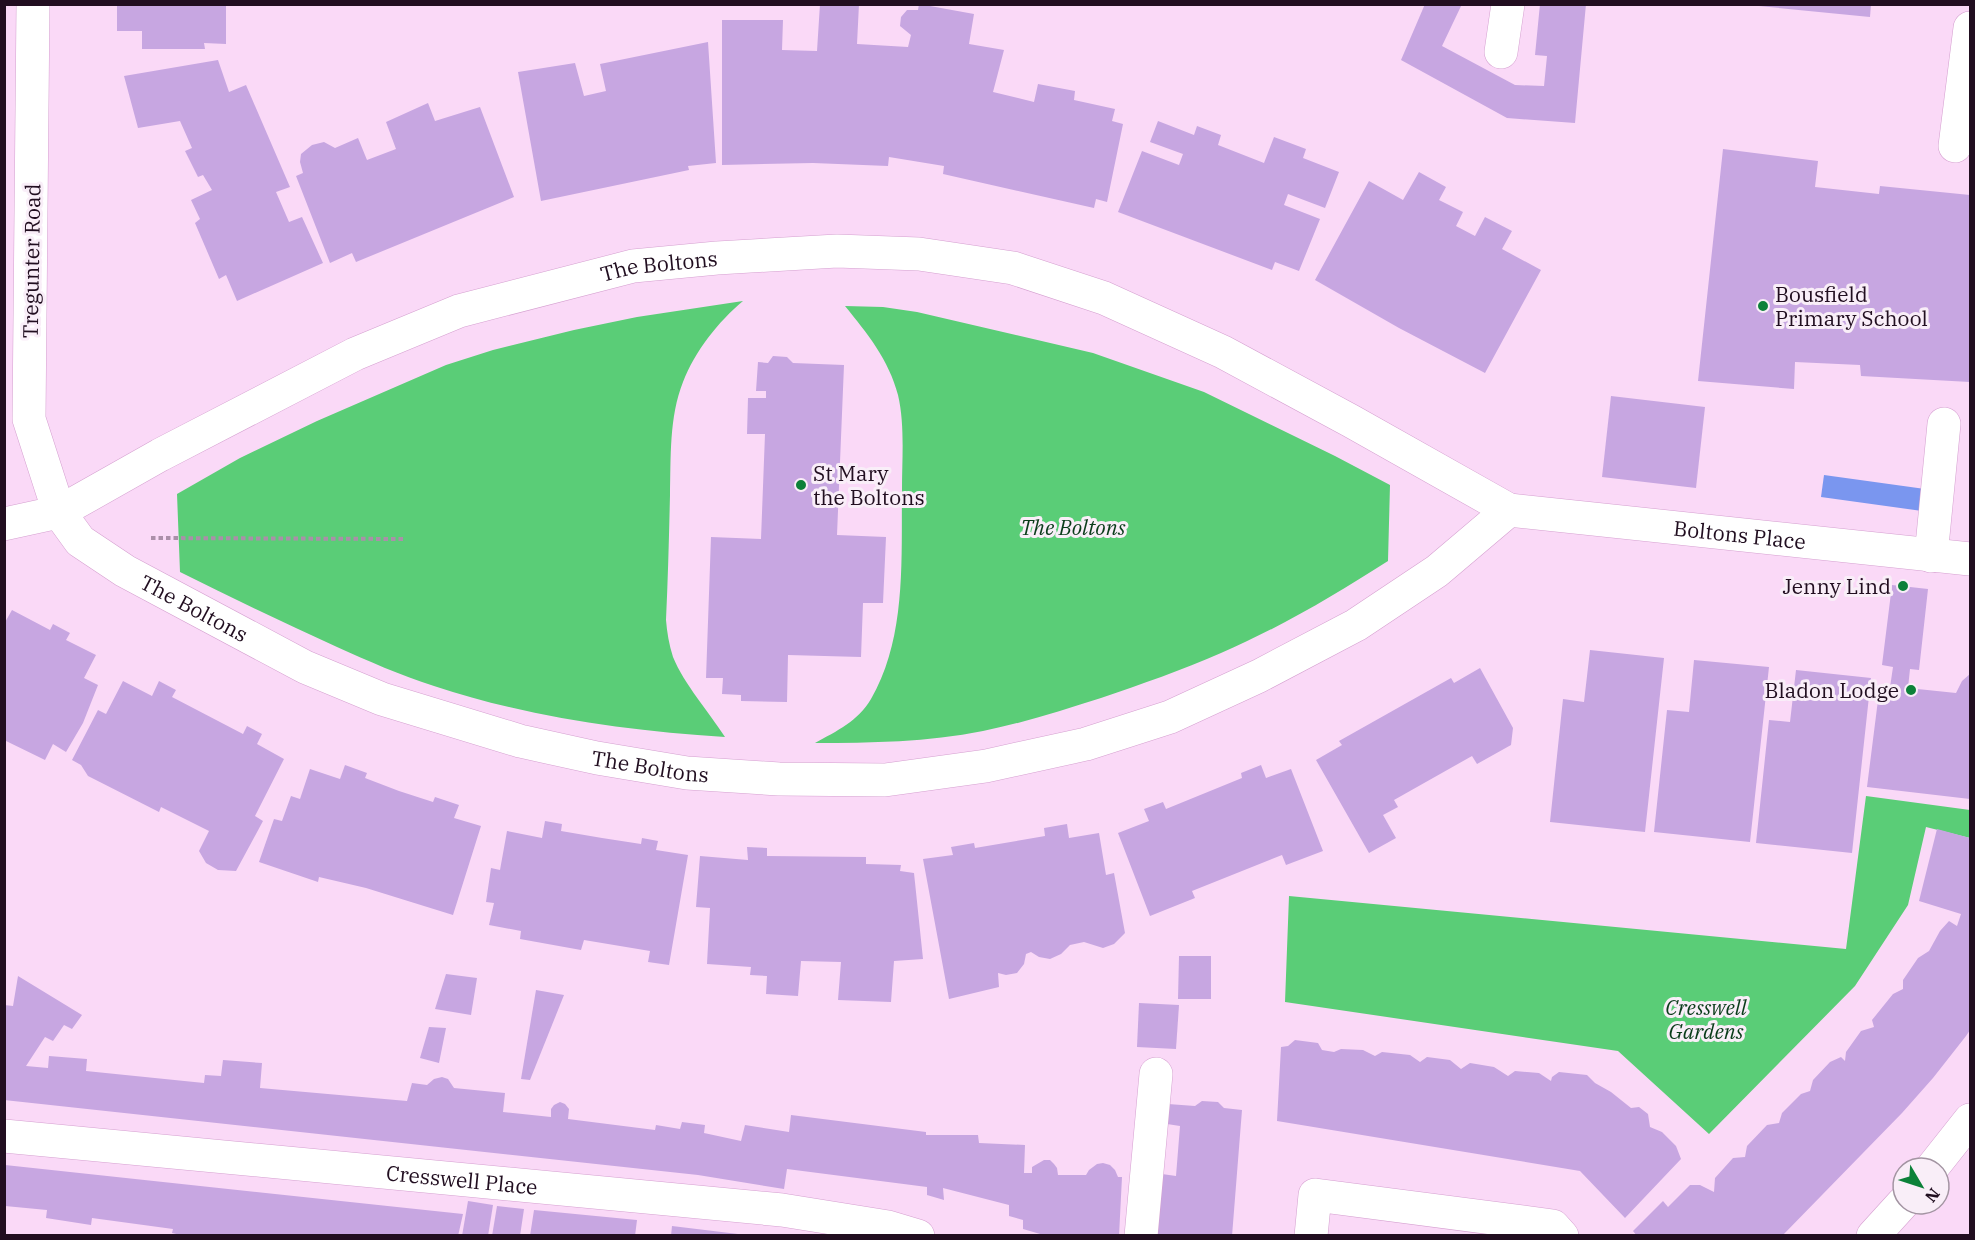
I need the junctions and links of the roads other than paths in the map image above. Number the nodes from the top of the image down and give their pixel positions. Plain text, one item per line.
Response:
1 (33, 4) edge
2 (1508, 4) edge
3 (1971, 28) edge
4 (1501, 52) dead end
5 (1955, 146) dead end
6 (1944, 424) dead end
7 (1509, 510) junction
8 (59, 512) junction
9 (4, 524) edge
10 (1931, 555) junction
11 (1971, 559) edge
12 (1156, 1074) dead end
13 (1971, 1120) edge
14 (4, 1136) edge
15 (1942, 1156) edge
16 (1891, 1216) edge
17 (918, 1236) edge
18 (1141, 1236) edge
19 (1311, 1236) edge
20 (1562, 1236) edge
21 (1873, 1236) edge

1 - 8 street, Tregunter Road
2 - 4 street
3 - 5 street
6 - 10 street
7 - 8 street, The Boltons
7 - 8 street, The Boltons
7 - 10 street, Boltons Place
8 - 9 street
10 - 11 street, Boltons Place
12 - 18 street
13 - 15 street
14 - 17 street, Cresswell Place
16 - 21 street
19 - 20 street

